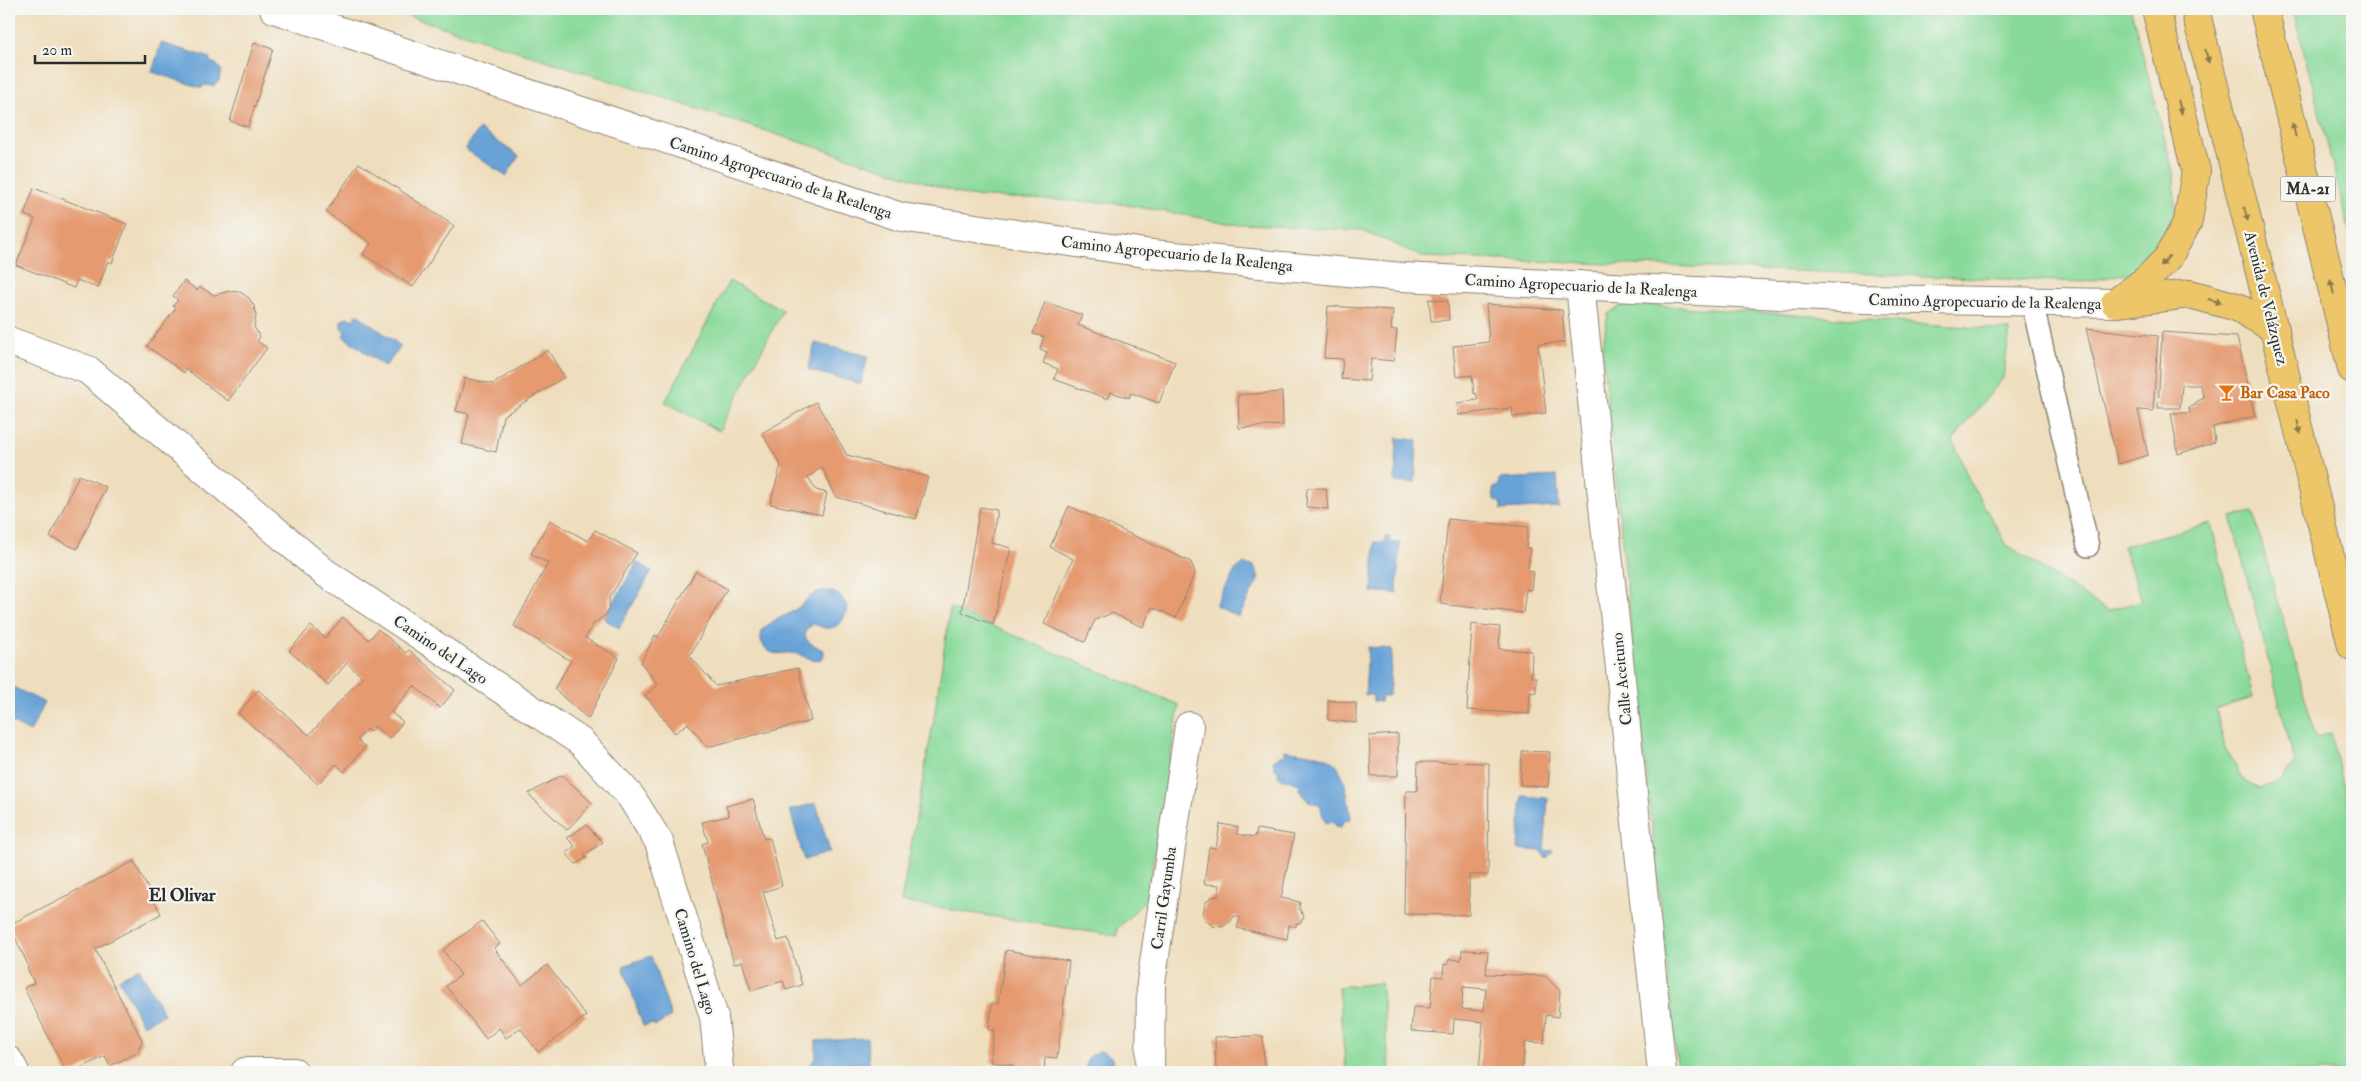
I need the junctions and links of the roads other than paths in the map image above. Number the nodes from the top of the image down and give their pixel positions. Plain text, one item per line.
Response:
1 (274, 9) edge
2 (2156, 9) edge
3 (2195, 9) edge
4 (2264, 9) edge
5 (1580, 285) junction
6 (2032, 302) junction
7 (2115, 303) junction
8 (2274, 329) junction
9 (9, 341) edge
10 (2352, 369) edge
11 (2088, 546) dead end
12 (2352, 646) edge
13 (1189, 726) dead end
14 (9, 1061) edge
15 (15, 1072) edge
16 (245, 1072) edge
17 (294, 1072) edge
18 (716, 1072) edge
19 (1150, 1072) edge
20 (1662, 1072) edge

1 - 5 street, Camino Agropecuario de la Realenga
2 -> 7 highway
3 -> 8 highway, Avenida de Velázquez
10 -> 4 highway, MA-21
5 - 6 street, Camino Agropecuario de la Realenga
5 - 20 street, Calle Aceituno
6 - 7 street, Camino Agropecuario de la Realenga
6 - 11 lane
7 -> 8 highway
8 -> 12 highway, Avenida de Velázquez
9 - 18 street, Camino del Lago
13 - 19 street, Carril Gayumba
14 - 15 street
16 - 17 street

